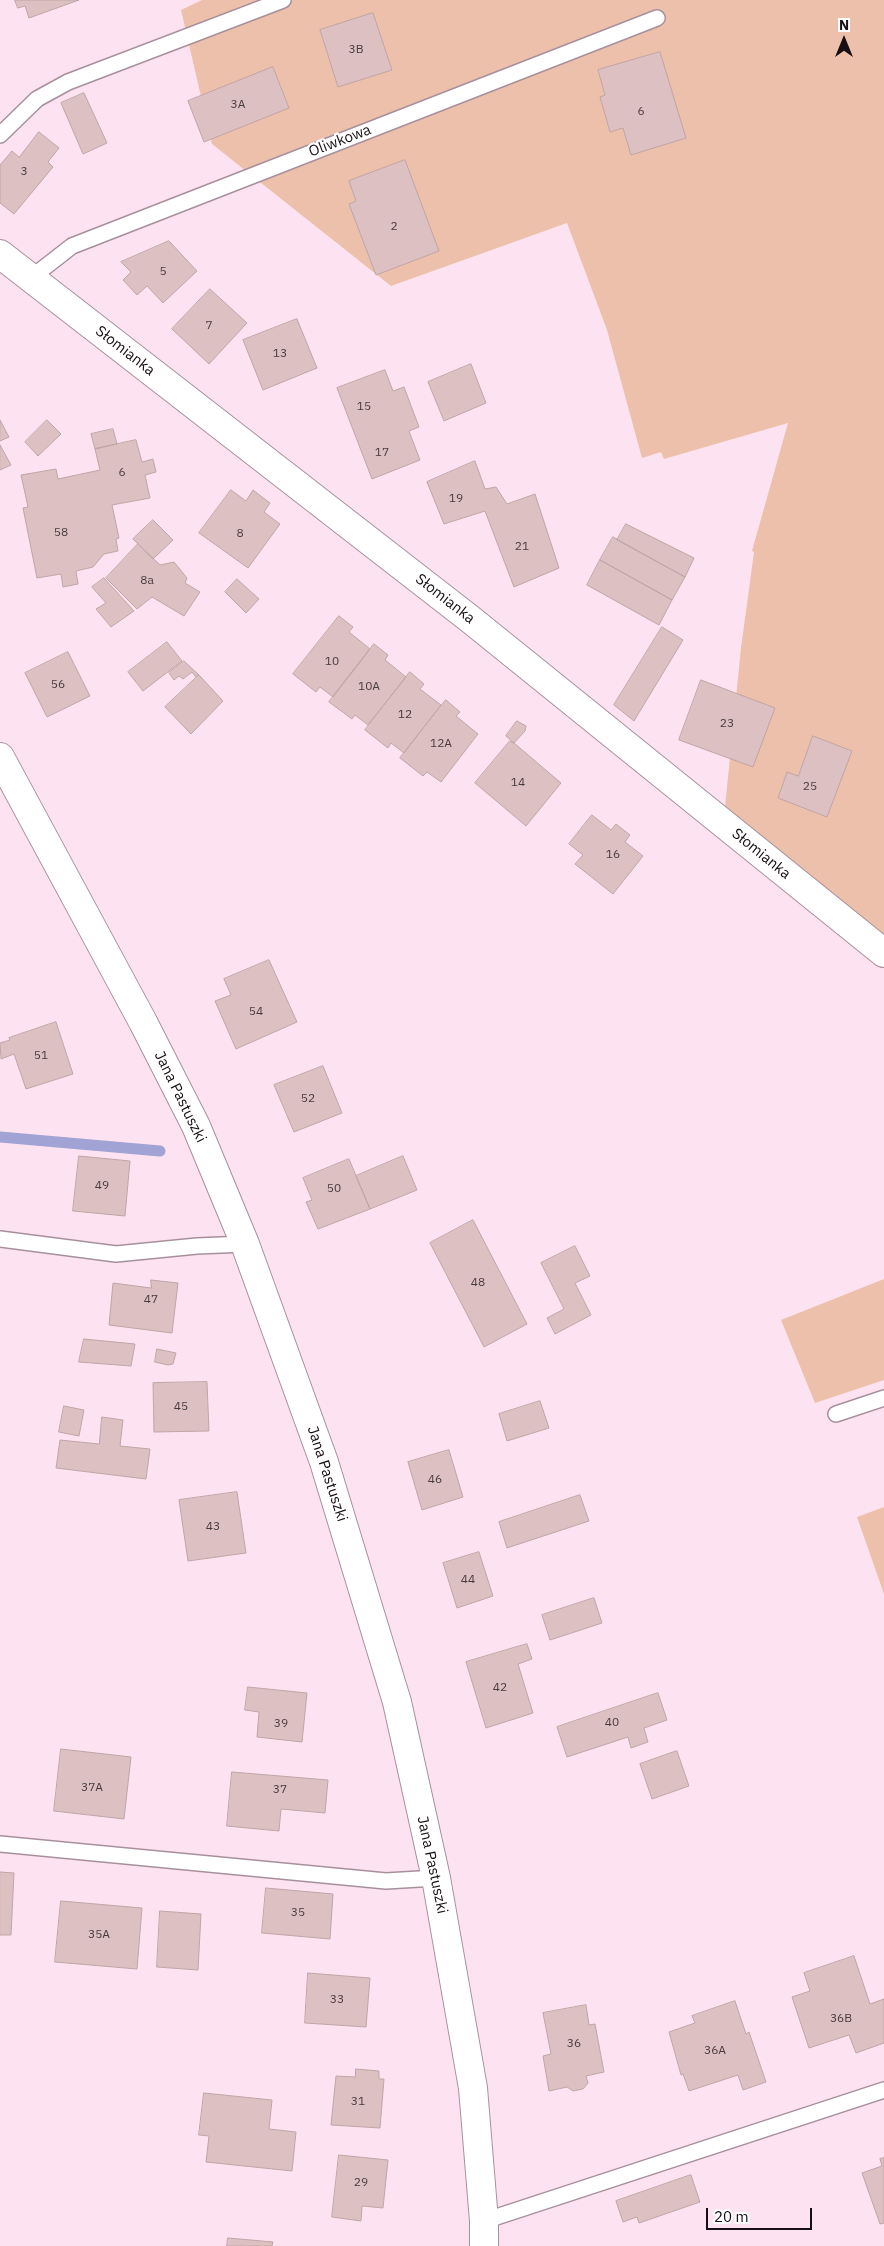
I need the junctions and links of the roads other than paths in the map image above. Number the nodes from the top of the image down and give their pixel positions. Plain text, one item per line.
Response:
1 (283, 0) edge
2 (657, 18) dead end
3 (0, 135) edge
4 (0, 254) edge
5 (31, 278) junction
6 (0, 757) edge
7 (884, 953) edge
8 (0, 1239) edge
9 (245, 1244) junction
10 (884, 1398) edge
11 (836, 1414) dead end
12 (0, 1844) edge
13 (436, 1878) junction
14 (884, 2090) edge
15 (484, 2234) edge

1 - 3 lane
2 - 5 lane, Oliwkowa
4 - 5 street, Słomianka
5 - 7 street, Słomianka
6 - 9 street, Jana Pastuszki
8 - 9 lane
9 - 13 street, Jana Pastuszki
10 - 11 lane
12 - 13 lane
13 - 15 street, Jana Pastuszki
14 - 15 lane

